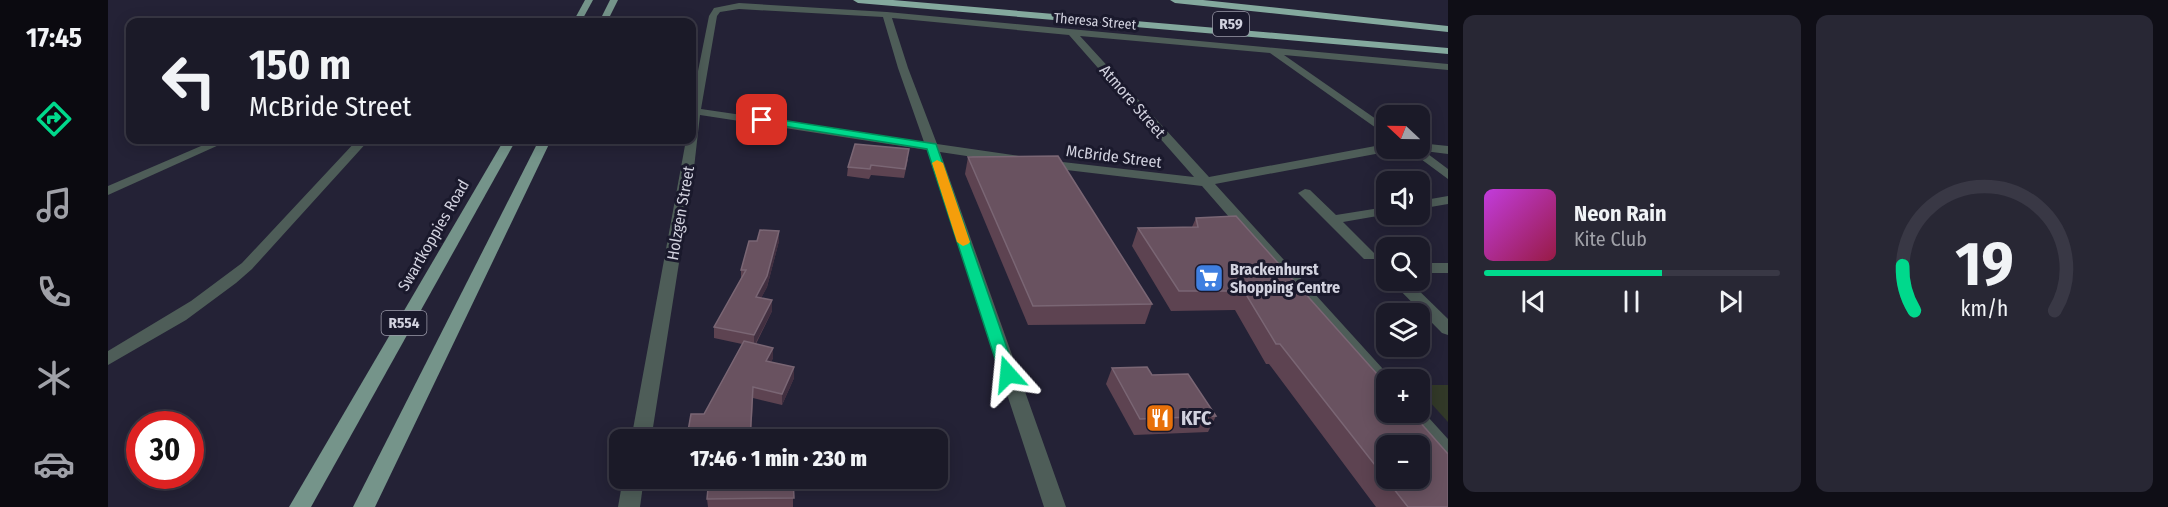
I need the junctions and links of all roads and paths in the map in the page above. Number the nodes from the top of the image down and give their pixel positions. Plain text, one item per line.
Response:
1 (589, 0) edge
2 (614, 0) edge
3 (858, 0) edge
4 (1175, 0) edge
5 (1224, 0) edge
6 (739, 6) joint
7 (1093, 8) dead end
8 (887, 15) junction
9 (579, 18) edge
10 (605, 18) edge
11 (1448, 27) edge
12 (1072, 32) junction
13 (1448, 50) edge
14 (1272, 51) junction
15 (1448, 67) edge
16 (696, 106) edge
17 (696, 111) edge
18 (1376, 123) edge
19 (215, 144) edge
20 (359, 144) edge
21 (508, 144) edge
22 (543, 144) edge
23 (691, 144) edge
24 (932, 147) junction
25 (1430, 148) edge
26 (1376, 150) edge
27 (1448, 150) edge
28 (1427, 159) edge
29 (1448, 174) edge
30 (1204, 182) junction
31 (108, 191) edge
32 (1305, 193) dead end
33 (1448, 200) edge
34 (1430, 203) edge
35 (1376, 213) edge
36 (1332, 220) junction
37 (1369, 256) dead end
38 (1430, 268) edge
39 (1448, 268) edge
40 (1409, 291) edge
41 (1448, 329) edge
42 (108, 359) edge
43 (1376, 373) edge
44 (1422, 423) edge
45 (643, 429) edge
46 (1448, 452) edge
47 (632, 489) edge
48 (300, 507) edge
49 (364, 507) edge
50 (629, 507) edge
51 (1055, 507) edge

1 - 9 main road
2 - 10 main road
3 - 13 highway
4 - 11 highway, R59
5 - 11 highway
6 - 8 street, Theresa Street
6 - 16 street, Holzgen Street
7 - 13 highway, R59
8 - 12 street, Theresa Street
8 - 24 street
12 - 14 street, Theresa Street
12 - 30 street, Atmore Street
14 - 15 street, Theresa Street
14 - 18 street
17 - 24 street, McBride Street
19 - 31 street
20 - 42 street
21 - 48 main road, Swartkoppies Road / R554
22 - 49 main road, R554
23 - 45 street, Holzgen Street
24 - 30 street, McBride Street
24 - 51 street
25 - 27 street
26 - 30 street, McBride Street
28 - 29 street
30 - 43 street, Atmore Street
32 - 36 street
33 - 34 street
35 - 36 street
36 - 37 street
38 - 39 street
40 - 41 street
44 - 46 street
47 - 50 street

